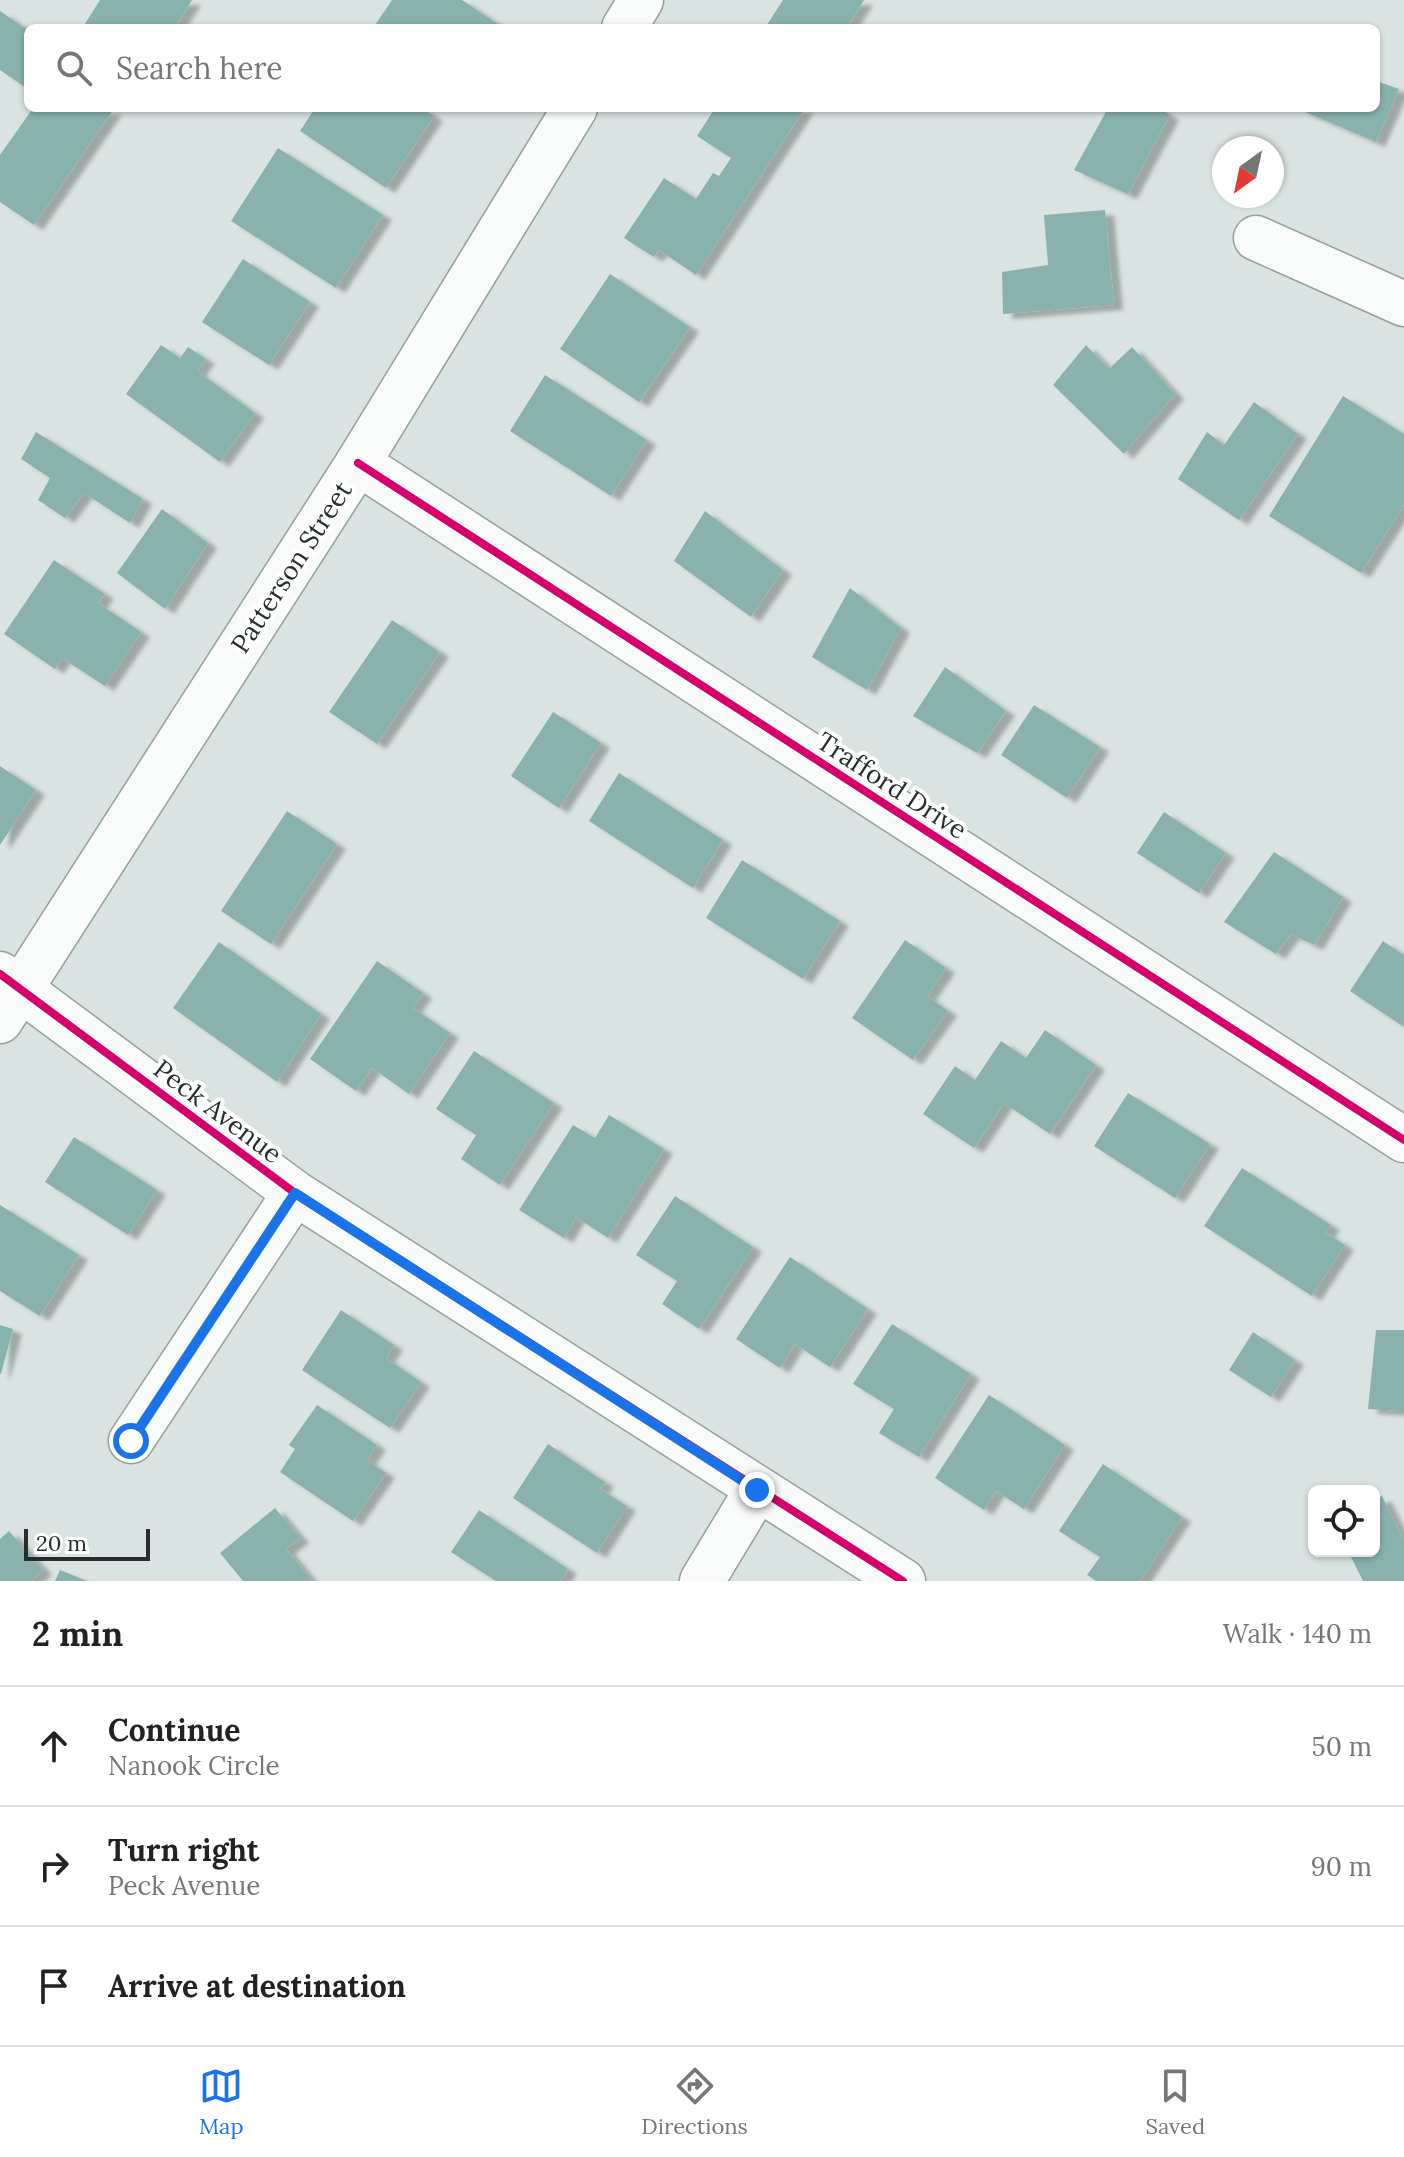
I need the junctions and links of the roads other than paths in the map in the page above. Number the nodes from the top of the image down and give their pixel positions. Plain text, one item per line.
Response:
1 (641, 0) edge
2 (626, 24) edge
3 (573, 112) edge
4 (1256, 238) dead end
5 (1404, 304) edge
6 (358, 463) junction
7 (7, 994) edge
8 (1404, 1140) edge
9 (295, 1193) junction
10 (131, 1441) dead end
11 (757, 1490) junction
12 (702, 1581) edge
13 (903, 1581) edge

1 - 2 street
3 - 6 street, Patterson Street
4 - 5 street
6 - 7 street, Patterson Street
6 - 8 street, Trafford Drive
7 - 9 street, Peck Avenue
9 - 10 street
9 - 11 street, Peck Avenue
11 - 12 street
11 - 13 street, Peck Avenue

